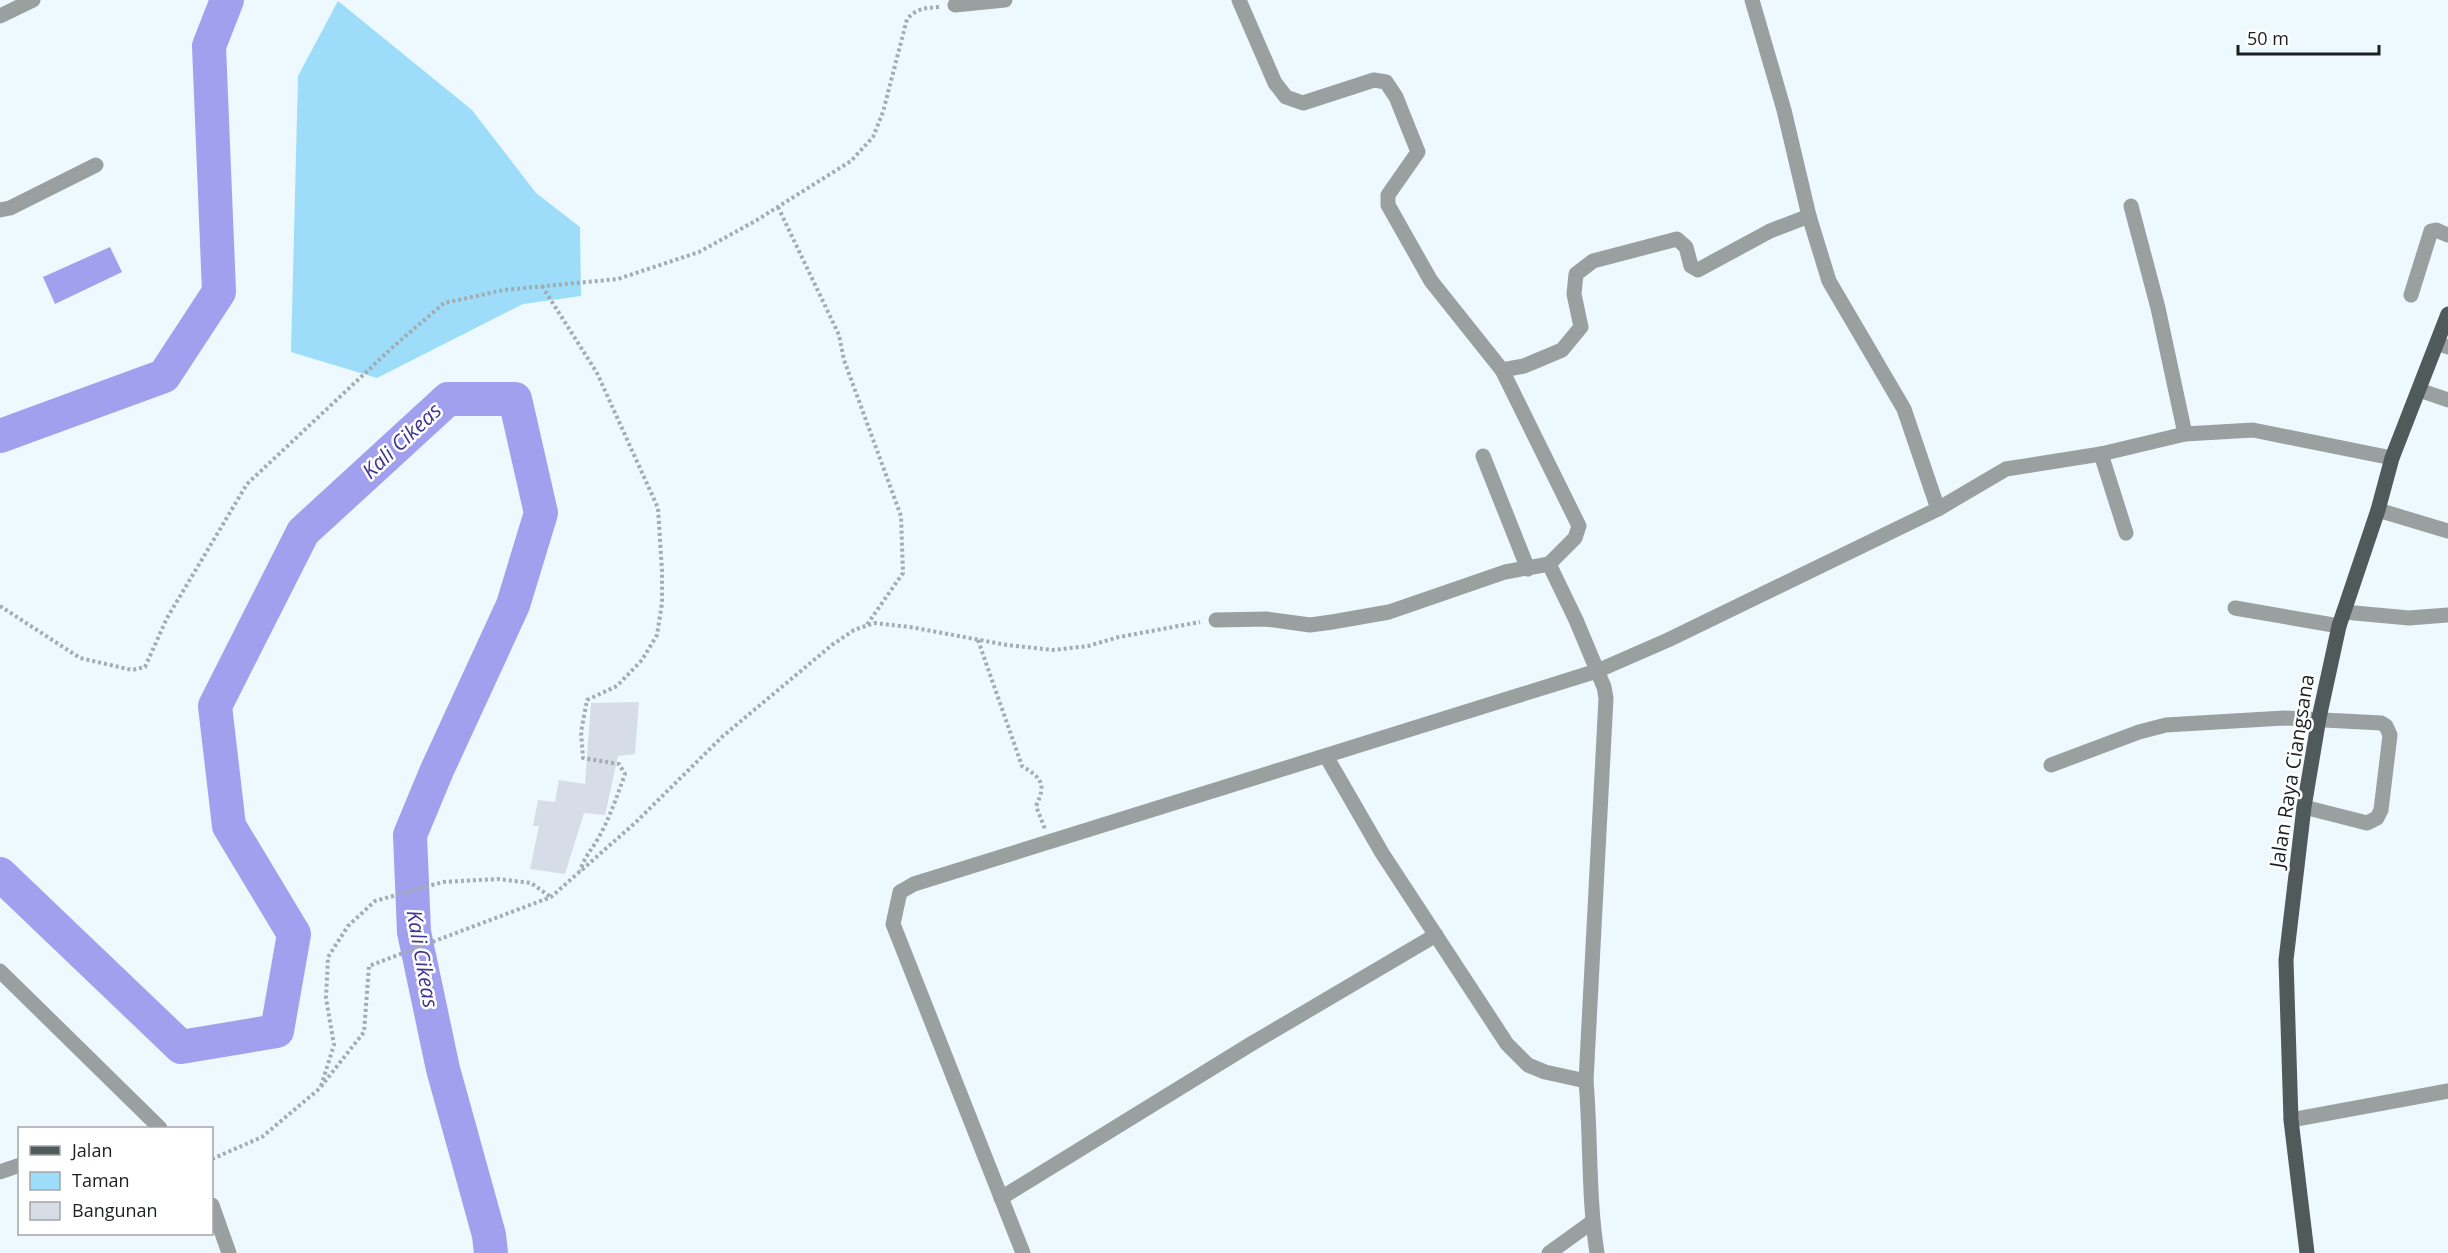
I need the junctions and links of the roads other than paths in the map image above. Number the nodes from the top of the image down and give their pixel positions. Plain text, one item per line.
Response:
1 (33, 0) edge
2 (1005, 0) edge
3 (1239, 0) edge
4 (1752, 0) edge
5 (955, 6) road end
6 (0, 16) edge
7 (96, 165) dead end
8 (2131, 206) dead end
9 (0, 210) edge
10 (1809, 216) junction
11 (2448, 235) edge
12 (2411, 295) dead end
13 (2448, 314) edge
14 (2442, 345) edge
15 (1502, 370) junction
16 (2419, 390) junction
17 (2448, 400) edge
18 (2185, 434) junction
19 (2101, 454) junction
20 (1483, 456) dead end
21 (2392, 458) junction
22 (1938, 509) junction
23 (2378, 510) junction
24 (2448, 531) edge
25 (2126, 533) dead end
26 (1548, 564) junction
27 (1528, 568) junction
28 (2235, 608) dead end
29 (2448, 615) edge
30 (2342, 619) junction
31 (1216, 620) road end
32 (1597, 671) junction
33 (2319, 718) junction
34 (1326, 756) junction
35 (2051, 765) dead end
36 (2304, 807) junction
37 (1436, 935) junction
38 (0, 971) edge
39 (1586, 1081) junction
40 (2448, 1091) edge
41 (2291, 1120) junction
42 (159, 1127) edge
43 (18, 1166) edge
44 (0, 1172) edge
45 (1001, 1198) junction
46 (213, 1208) edge
47 (1592, 1222) junction
48 (229, 1253) edge
49 (1023, 1253) edge
50 (1549, 1253) edge
51 (1597, 1253) edge
52 (2307, 1253) edge

1 - 6 street
2 - 5 street
3 - 15 street
4 - 10 street
7 - 9 street
8 - 18 street
10 - 15 street
10 - 22 street
11 - 12 street
13 - 14 main road, Jalan Raya Ciangsana
14 - 16 main road, Jalan Raya Ciangsana
15 - 26 street
16 - 17 street
16 - 21 main road, Jalan Raya Ciangsana
18 - 19 street
18 - 21 street
19 - 22 street
19 - 25 street
20 - 27 street
21 - 23 main road, Jalan Raya Ciangsana
22 - 32 street
23 - 24 street
23 - 30 main road, Jalan Raya Ciangsana
26 - 27 street
26 - 32 street
27 - 31 street
28 - 30 street
29 - 30 street
30 - 33 main road, Jalan Raya Ciangsana
32 - 34 street
32 - 39 street
33 - 35 street
33 - 36 main road, Jalan Raya Ciangsana
33 - 36 street
34 - 37 street
34 - 45 street
36 - 41 main road, Jalan Raya Ciangsana
37 - 39 street
37 - 45 street
38 - 42 street
39 - 47 street
40 - 41 street
41 - 52 main road, Jalan Raya Ciangsana
43 - 44 street
45 - 49 street
46 - 48 street
47 - 50 street
47 - 51 street

